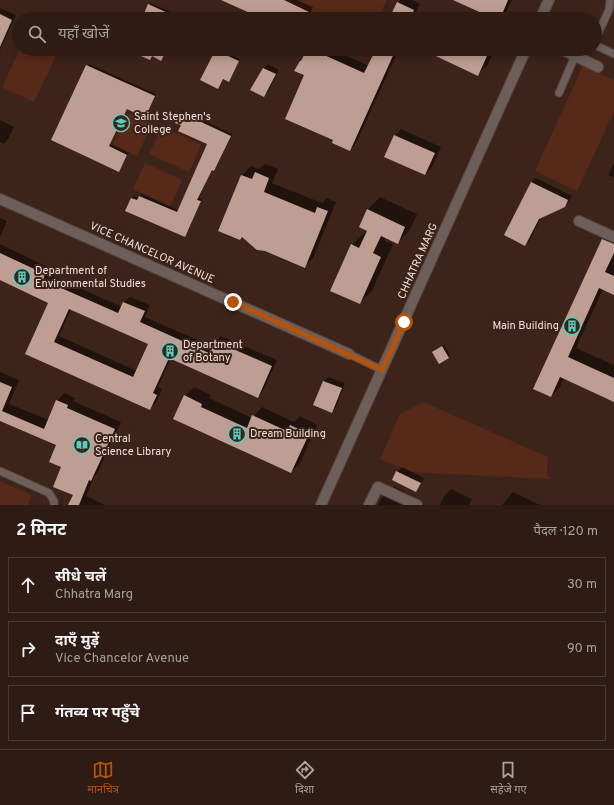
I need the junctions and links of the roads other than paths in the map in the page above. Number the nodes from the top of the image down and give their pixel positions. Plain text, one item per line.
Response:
1 (549, 0) edge
2 (610, 0) edge
3 (612, 11) edge
4 (543, 12) edge
5 (602, 28) edge
6 (602, 48) edge
7 (614, 54) edge
8 (523, 56) edge
9 (575, 56) joint
10 (598, 67) dead end
11 (559, 93) dead end
12 (0, 199) edge
13 (579, 221) dead end
14 (614, 237) edge
15 (349, 354) joint
16 (382, 370) junction
17 (0, 471) edge
18 (54, 505) edge
19 (321, 505) edge
20 (369, 505) edge
21 (417, 505) edge

1 - 4 street
2 - 3 lane
3 - 5 lane
6 - 7 lane
8 - 16 street, CHHATRA MARG
9 - 10 street
9 - 11 lane
12 - 15 street, VICE CHANCELOR AVENUE
13 - 14 street
15 - 16 lane, VICE CHANCELOR AVENUE
16 - 19 street, CHHATRA MARG
17 - 18 lane
20 - 21 street

